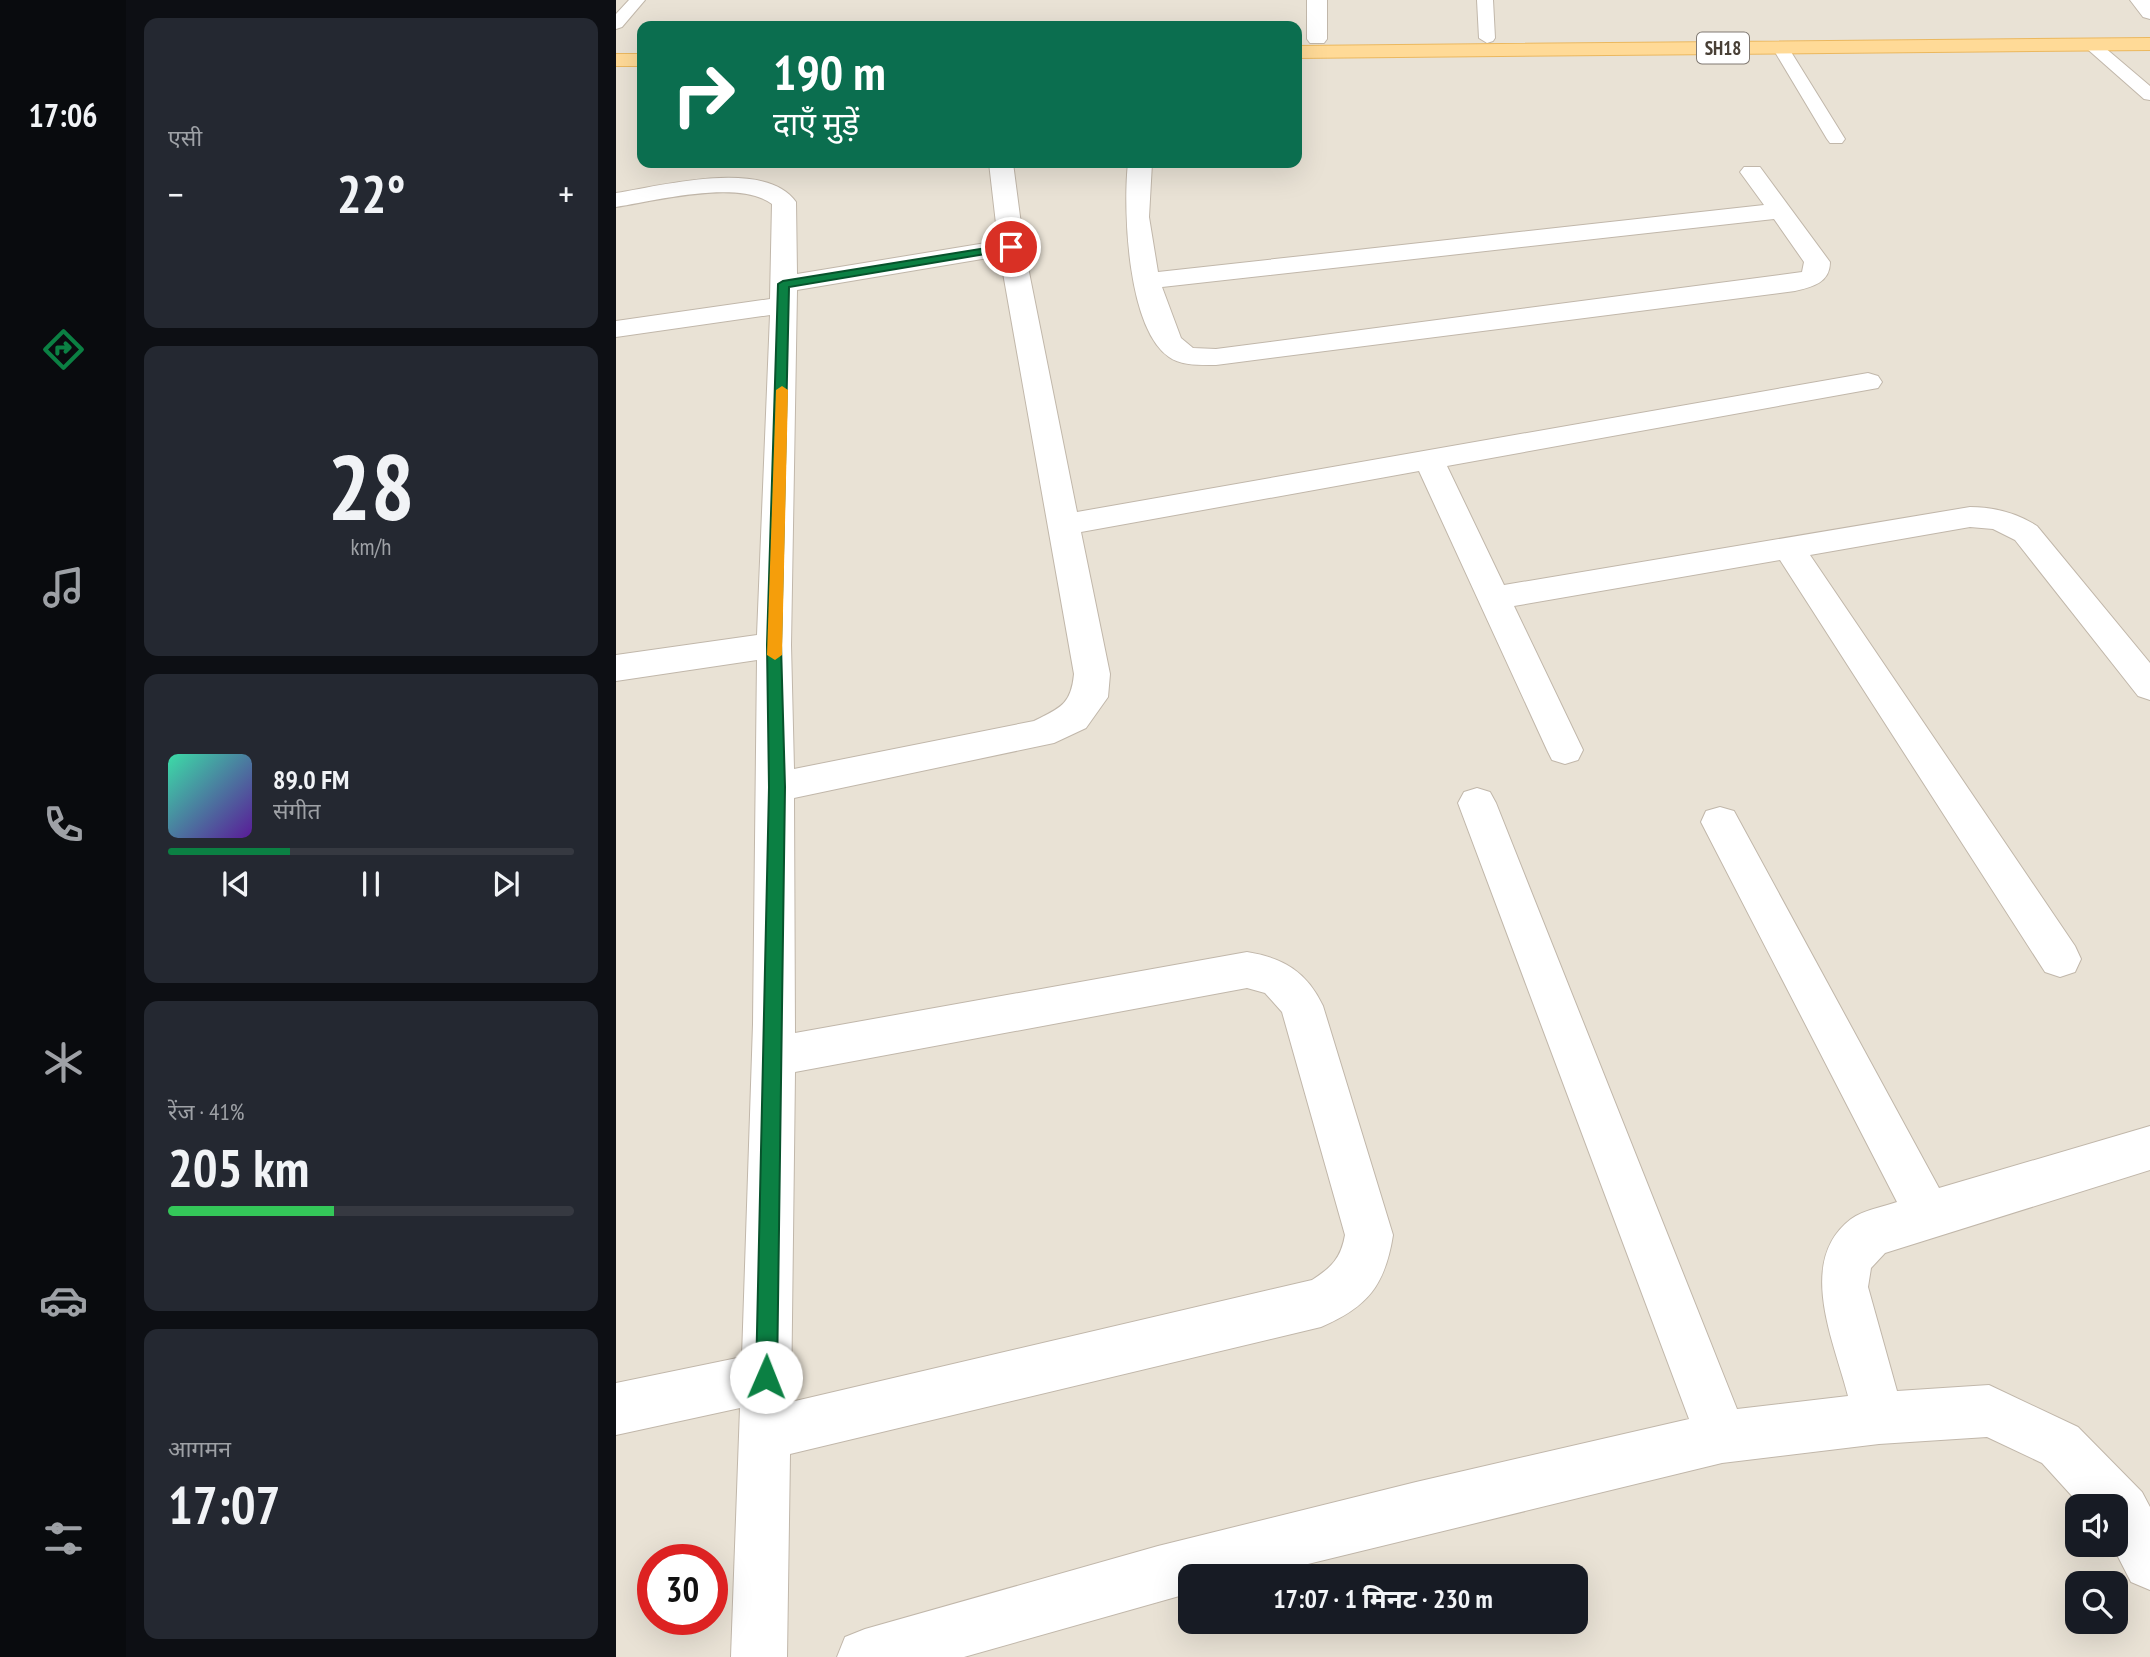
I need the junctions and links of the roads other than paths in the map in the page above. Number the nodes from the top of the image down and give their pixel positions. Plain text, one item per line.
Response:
1 (637, 0) edge
2 (1317, 0) edge
3 (1485, 0) edge
4 (2140, 0) edge
5 (2150, 13) edge
6 (616, 24) edge
7 (2150, 31) edge
8 (1487, 38) junction
9 (1307, 39) edge
10 (2091, 44) junction
11 (2150, 44) edge
12 (616, 47) edge
13 (637, 47) edge
14 (1780, 47) junction
15 (1302, 52) edge
16 (616, 60) edge
17 (637, 60) edge
18 (2150, 94) edge
19 (1836, 139) dead end
20 (1002, 168) edge
21 (1140, 168) edge
22 (1752, 172) dead end
23 (616, 200) edge
24 (1781, 211) junction
25 (1011, 247) junction
26 (1149, 281) junction
27 (783, 295) junction
28 (616, 329) edge
29 (1868, 382) dead end
30 (1428, 459) junction
31 (1063, 525) junction
32 (1789, 548) junction
33 (1494, 598) junction
34 (774, 645) junction
35 (616, 668) edge
36 (2150, 687) edge
37 (1565, 750) dead end
38 (777, 787) junction
39 (1477, 803) dead end
40 (1720, 822) dead end
41 (2060, 959) dead end
42 (774, 1056) junction
43 (2150, 1148) edge
44 (1928, 1214) junction
45 (766, 1377) junction
46 (616, 1409) edge
47 (1879, 1418) junction
48 (764, 1434) junction
49 (1722, 1437) junction
50 (2150, 1563) edge
51 (759, 1657) edge
52 (865, 1657) edge

1 - 6 lane
2 - 9 street
3 - 8 lane
4 - 5 street
7 - 8 main road, SH18
8 - 9 main road, SH18
10 - 11 main road, SH18
10 - 14 main road, SH18
10 - 18 lane
12 - 13 main road
14 - 15 main road, SH18
14 - 19 lane
16 - 17 main road
20 - 25 street
21 - 26 street
22 - 24 street
23 - 27 street
24 - 26 street
24 - 26 street
25 - 27 street
25 - 31 street
27 - 28 street
27 - 34 street
29 - 30 street
30 - 31 street
30 - 33 street
31 - 38 street
32 - 33 street
32 - 36 street
32 - 41 street
33 - 37 street
34 - 35 street
34 - 38 street
38 - 42 street
39 - 49 street
40 - 44 street
42 - 45 street
42 - 48 street
43 - 44 street
44 - 47 street
45 - 46 street
45 - 48 street
47 - 49 street
47 - 50 street
48 - 51 street
49 - 52 street

